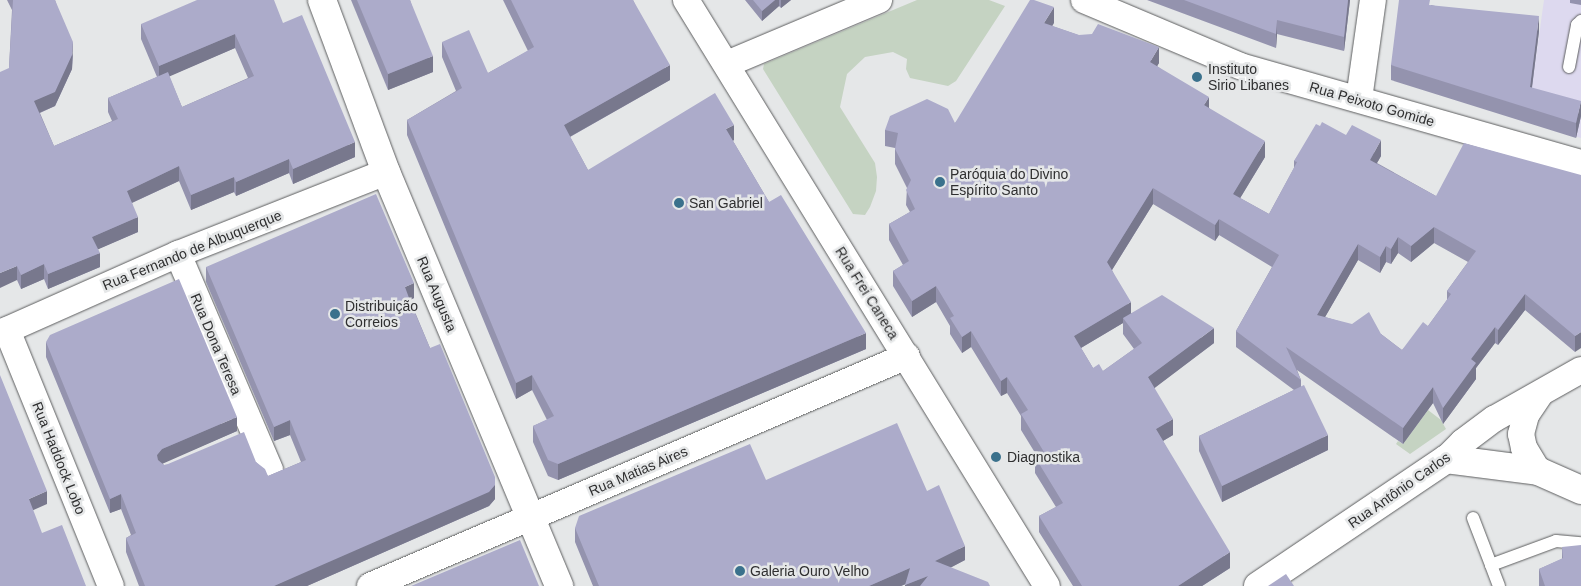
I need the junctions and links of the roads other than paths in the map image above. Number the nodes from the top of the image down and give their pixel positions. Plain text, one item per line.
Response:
1 (322, 0) edge
2 (686, 0) edge
3 (879, 0) edge
4 (1084, 0) edge
5 (1373, 0) edge
6 (1581, 21) edge
7 (727, 64) junction
8 (1569, 67) dead end
9 (1358, 100) junction
10 (1581, 163) edge
11 (386, 172) junction
12 (178, 254) junction
13 (3, 331) edge
14 (907, 356) junction
15 (1581, 370) edge
16 (1540, 394) junction
17 (1446, 459) junction
18 (270, 470) dead end
19 (1538, 471) junction
20 (1581, 490) edge
21 (530, 517) junction
22 (1473, 518) dead end
23 (1581, 543) edge
24 (1491, 565) junction
25 (111, 586) edge
26 (370, 586) edge
27 (559, 586) edge
28 (1047, 586) edge
29 (1258, 586) edge
30 (1499, 586) edge

1 - 11 main road, Rua Augusta
2 - 7 street, Rua Frei Caneca
3 - 7 street
4 - 9 street, Rua Peixoto Gomide
5 - 9 street
6 - 8 lane
7 - 14 street, Rua Frei Caneca
9 - 10 street, Rua Peixoto Gomide
11 - 12 street, Rua Fernando de Albuquerque
11 - 21 main road, Rua Augusta
12 - 13 street, Rua Fernando de Albuquerque
12 - 18 street, Rua Dona Teresa
13 - 25 street, Rua Haddock Lobo
14 - 21 street, Rua Matias Aires
14 - 28 street, Rua Frei Caneca
15 - 16 street, Rua Antônio Carlos
16 - 17 street, Rua Antônio Carlos
16 - 19 street, Rua Antônio Carlos
17 - 19 main road
17 - 29 main road, Rua Antônio Carlos
19 - 20 main road
21 - 26 street, Rua Matias Aires
21 - 27 main road, Rua Augusta
22 - 24 lane
23 - 24 lane
24 - 30 lane

